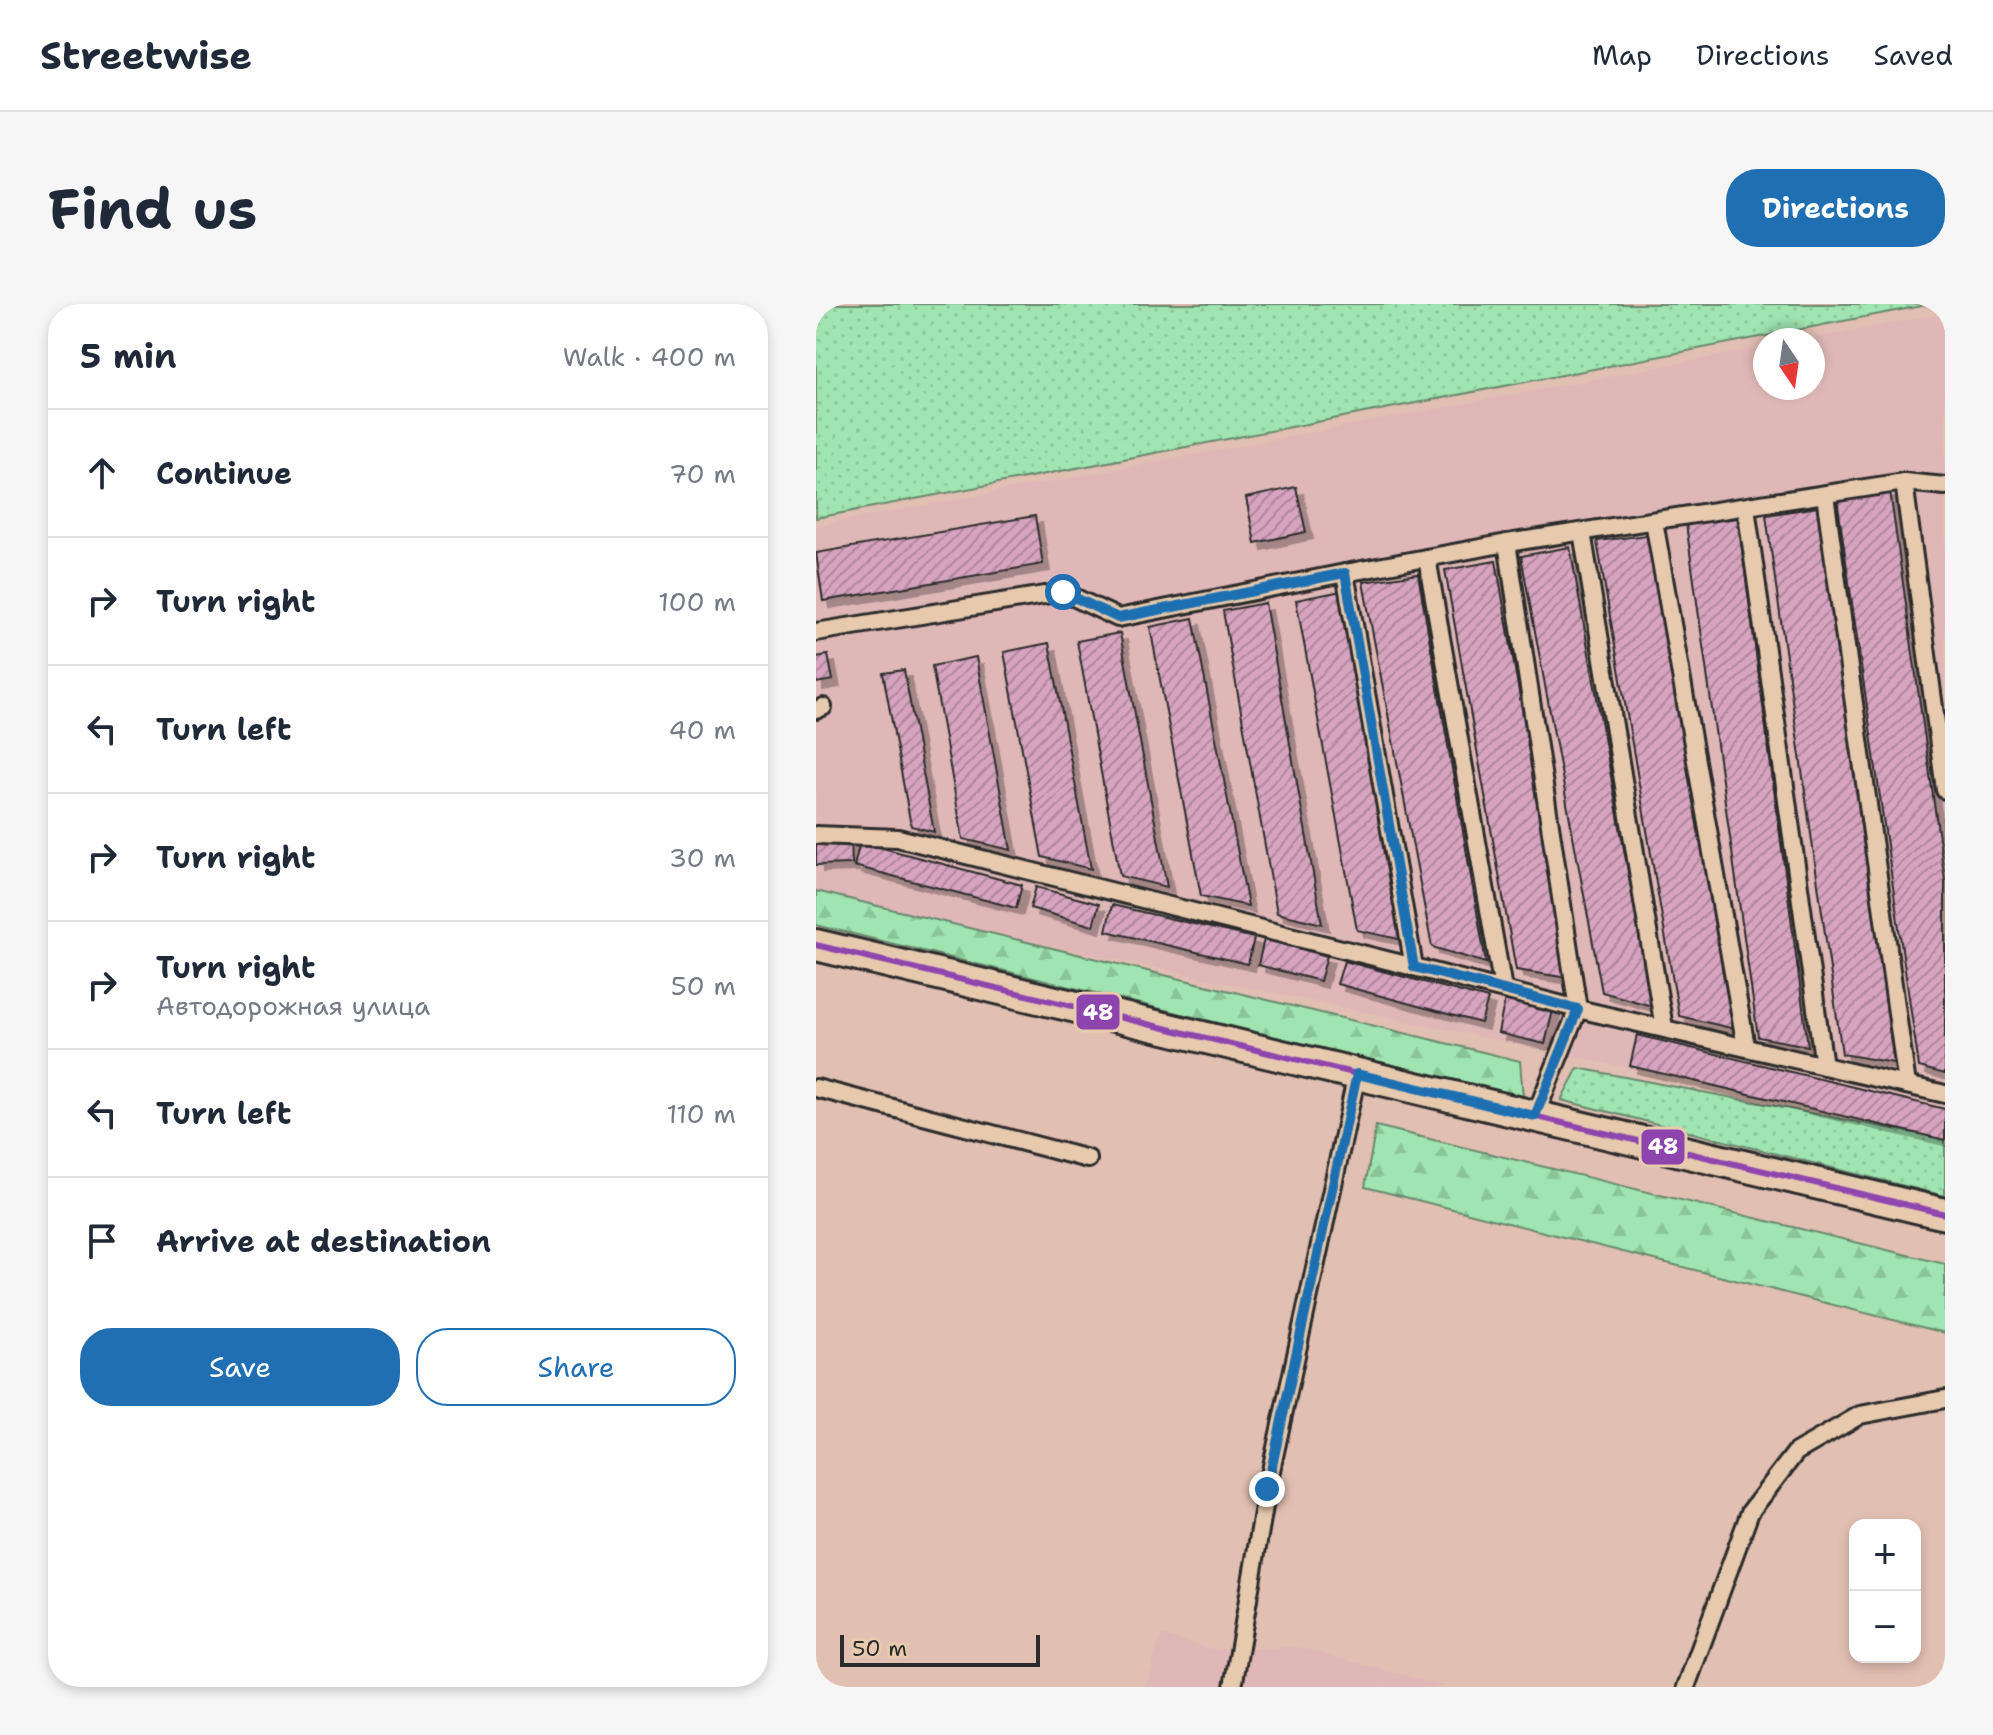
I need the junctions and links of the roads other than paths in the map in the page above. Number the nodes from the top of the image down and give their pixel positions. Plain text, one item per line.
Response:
1 (1904, 482) junction
2 (1945, 486) edge
3 (1825, 495) junction
4 (1746, 507) junction
5 (1654, 521) junction
6 (1582, 532) junction
7 (1507, 543) junction
8 (1427, 558) junction
9 (1345, 573) junction
10 (816, 632) edge
11 (1945, 790) edge
12 (816, 835) edge
13 (816, 945) edge
14 (1414, 967) junction
15 (1503, 989) junction
16 (1578, 1009) junction
17 (1664, 1028) junction
18 (1746, 1047) junction
19 (1824, 1066) junction
20 (1357, 1074) junction
21 (1907, 1085) junction
22 (816, 1088) edge
23 (1945, 1094) edge
24 (1535, 1116) junction
25 (1088, 1159) dead end
26 (1945, 1214) edge
27 (1945, 1399) edge
28 (1233, 1687) edge
29 (1686, 1687) edge

1 - 2 lane
1 - 3 lane
1 - 11 lane
3 - 4 lane
3 - 21 lane
4 - 5 lane
4 - 19 lane
5 - 6 lane
5 - 18 lane
6 - 7 lane
6 - 17 lane
7 - 8 lane
7 - 16 lane
8 - 9 lane
8 - 15 lane
9 - 10 lane
9 - 14 lane
12 - 14 lane
13 - 20 street
14 - 15 lane
15 - 16 lane
16 - 17 lane
16 - 24 lane
17 - 18 lane
18 - 19 lane
19 - 21 lane
20 - 24 street
20 - 28 lane
21 - 23 lane
22 - 25 lane
24 - 26 street
27 - 29 lane

